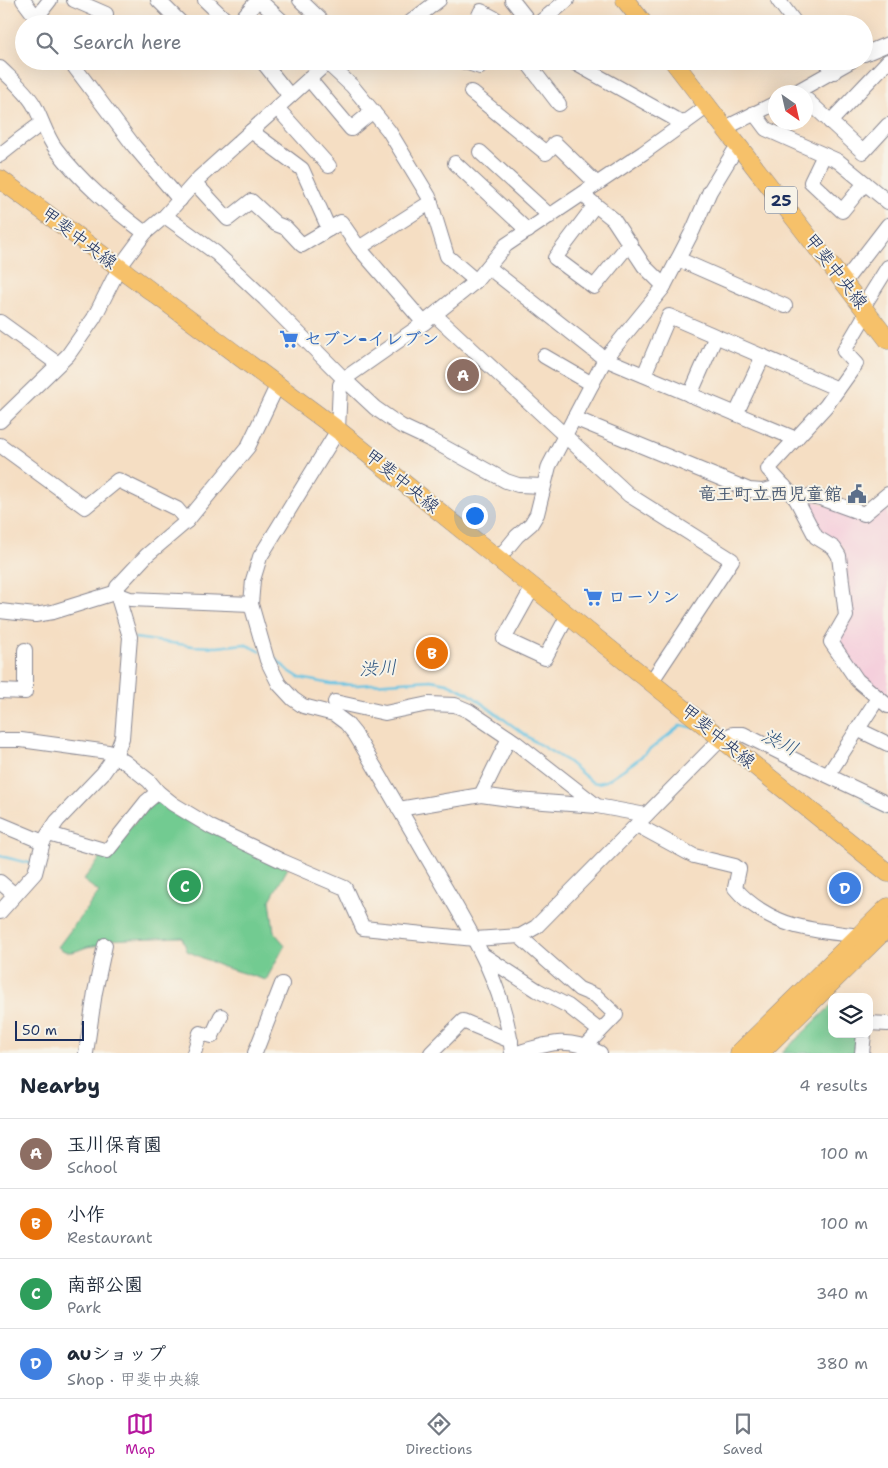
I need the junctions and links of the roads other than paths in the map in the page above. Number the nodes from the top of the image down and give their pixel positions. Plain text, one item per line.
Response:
1 (23, 0) edge
2 (50, 0) edge
3 (74, 0) edge
4 (205, 0) edge
5 (259, 0) edge
6 (300, 0) edge
7 (439, 0) edge
8 (512, 0) edge
9 (567, 0) edge
10 (625, 0) edge
11 (778, 0) edge
12 (162, 1) edge
13 (106, 14) dead end
14 (34, 15) edge
15 (41, 15) edge
16 (174, 15) edge
17 (221, 15) edge
18 (245, 15) edge
19 (275, 15) edge
20 (316, 15) edge
21 (420, 15) edge
22 (524, 15) edge
23 (549, 15) edge
24 (637, 15) edge
25 (789, 15) edge
26 (888, 44) edge
27 (873, 50) edge
28 (888, 61) edge
29 (0, 68) edge
30 (77, 70) edge
31 (269, 70) edge
32 (319, 70) edge
33 (335, 70) edge
34 (533, 70) edge
35 (587, 70) edge
36 (680, 70) edge
37 (826, 70) edge
38 (309, 79) junction
39 (809, 85) edge
40 (471, 92) dead end
41 (290, 96) junction
42 (560, 104) dead end
43 (708, 106) junction
44 (768, 107) edge
45 (813, 107) edge
46 (277, 108) junction
47 (373, 111) junction
48 (754, 113) junction
49 (830, 122) junction
50 (42, 124) junction
51 (684, 124) junction
52 (888, 125) edge
53 (725, 128) junction
54 (251, 131) junction
55 (738, 146) junction
56 (316, 152) junction
57 (480, 152) dead end
58 (0, 155) edge
59 (824, 155) junction
60 (455, 163) dead end
61 (329, 166) dead end
62 (300, 168) junction
63 (0, 179) edge
64 (195, 183) junction
65 (866, 183) junction
66 (597, 184) junction
67 (583, 194) junction
68 (887, 198) edge
69 (180, 200) junction
70 (431, 202) junction
71 (595, 205) junction
72 (165, 216) junction
73 (550, 216) junction
74 (888, 225) edge
75 (329, 229) junction
76 (528, 231) junction
77 (145, 233) junction
78 (630, 243) junction
79 (359, 248) junction
80 (678, 260) junction
81 (488, 267) junction
82 (888, 267) edge
83 (118, 268) junction
84 (476, 281) junction
85 (844, 282) junction
86 (664, 286) junction
87 (786, 306) dead end
88 (865, 309) junction
89 (429, 319) junction
90 (0, 322) edge
91 (886, 335) edge
92 (716, 336) junction
93 (544, 356) dead end
94 (763, 356) junction
95 (605, 359) junction
96 (58, 364) junction
97 (644, 375) junction
98 (344, 379) junction
99 (278, 384) junction
100 (592, 384) junction
101 (838, 388) junction
102 (690, 394) junction
103 (736, 414) junction
104 (574, 418) junction
105 (0, 421) edge
106 (338, 430) junction
107 (565, 437) junction
108 (796, 439) junction
109 (0, 445) edge
110 (543, 486) junction
111 (784, 486) junction
112 (888, 494) edge
113 (796, 499) junction
114 (187, 521) junction
115 (498, 559) junction
116 (533, 587) junction
117 (117, 594) junction
118 (252, 604) junction
119 (0, 612) edge
120 (568, 615) junction
121 (24, 650) dead end
122 (651, 682) junction
123 (0, 691) edge
124 (335, 702) dead end
125 (883, 702) edge
126 (857, 729) junction
127 (509, 738) junction
128 (721, 739) junction
129 (0, 740) edge
130 (888, 744) edge
131 (115, 756) junction
132 (828, 775) junction
133 (158, 792) junction
134 (481, 795) junction
135 (888, 804) edge
136 (596, 806) junction
137 (399, 809) junction
138 (642, 820) junction
139 (0, 824) edge
140 (46, 838) junction
141 (888, 873) edge
142 (0, 882) edge
143 (15, 895) junction
144 (888, 907) edge
145 (0, 912) edge
146 (888, 927) edge
147 (519, 936) junction
148 (859, 936) junction
149 (475, 938) junction
150 (105, 945) dead end
151 (482, 954) junction
152 (282, 984) dead end
153 (221, 1016) dead end
154 (873, 1023) edge
155 (888, 1024) edge
156 (600, 1031) junction
157 (864, 1038) edge
158 (586, 1046) junction
159 (513, 1049) edge
160 (86, 1053) edge
161 (194, 1053) edge
162 (255, 1053) edge
163 (431, 1053) edge
164 (600, 1053) edge
165 (739, 1053) edge
166 (760, 1053) edge
167 (862, 1053) edge

1 - 14 street
2 - 15 street
3 - 13 street
4 - 17 street
5 - 18 street
5 - 19 street
6 - 20 street
7 - 21 street
8 - 22 street
9 - 23 street
10 - 24 main road
11 - 25 street
12 - 16 street
26 - 27 street
28 - 49 street
29 - 50 street
30 - 69 street
31 - 41 street
32 - 38 street
33 - 47 street
34 - 42 street
35 - 51 street
36 - 43 main road, 甲斐中央線 / 25
37 - 39 street
38 - 41 street
38 - 47 street
40 - 66 street
41 - 46 street
43 - 51 street
43 - 53 main road, 甲斐中央線 / 25
44 - 48 street
45 - 49 street
46 - 54 street
46 - 56 street
47 - 70 street
48 - 53 street
48 - 59 street
49 - 52 street
50 - 58 street
50 - 77 street
51 - 66 street
53 - 55 main road, 甲斐中央線 / 25
54 - 62 street
54 - 64 street
55 - 80 street
55 - 85 main road, 甲斐中央線 / 25
56 - 61 street
56 - 62 street
57 - 73 street
59 - 65 street
59 - 65 street
60 - 76 street
62 - 75 street
63 - 83 main road, 甲斐中央線
64 - 69 street
64 - 75 street
65 - 68 street
66 - 67 street
67 - 71 street
67 - 73 street
69 - 72 street
70 - 79 street
70 - 84 street
71 - 78 street
71 - 78 street
72 - 77 street
72 - 98 street
73 - 76 street
74 - 85 street
75 - 79 street
76 - 81 street
77 - 83 street
78 - 86 street
79 - 89 street
80 - 86 street
80 - 87 street
81 - 84 street
81 - 95 street
82 - 88 street
83 - 96 street
83 - 99 main road, 甲斐中央線
84 - 89 street
85 - 88 main road, 甲斐中央線 / 25
86 - 95 street
88 - 91 main road, 甲斐中央線 / 25
88 - 101 street
89 - 98 street
89 - 107 street
90 - 96 street
92 - 94 street
92 - 97 street
92 - 102 street
93 - 100 street
94 - 101 street
94 - 103 street
95 - 97 street
95 - 100 street
96 - 105 street
97 - 102 street
98 - 106 street
98 - 110 street
99 - 106 main road, 甲斐中央線
99 - 114 street
100 - 104 street
101 - 108 street
102 - 103 street
103 - 108 street
104 - 107 street
104 - 111 street
106 - 115 main road, 甲斐中央線
106 - 118 street
107 - 110 street
107 - 122 street
108 - 111 street
109 - 114 street
110 - 115 street
111 - 113 street
112 - 113 street
113 - 125 street
114 - 117 street
115 - 116 main road, 甲斐中央線
116 - 120 main road, 甲斐中央線
116 - 120 street
117 - 118 street
117 - 119 street
117 - 131 street
118 - 137 street
120 - 122 main road, 甲斐中央線
121 - 123 street
122 - 128 main road, 甲斐中央線
124 - 127 street
125 - 126 street
126 - 130 street
126 - 132 street
127 - 134 street
127 - 136 street
128 - 132 street
128 - 138 street
128 - 141 main road, 甲斐中央線
129 - 131 street
131 - 133 street
131 - 140 street
132 - 135 street
133 - 140 street
133 - 149 street
134 - 136 street
134 - 137 street
136 - 138 street
137 - 149 street
138 - 147 street
138 - 148 street
139 - 140 street
140 - 143 street
142 - 143 street
143 - 145 street
144 - 148 main road
146 - 166 main road
147 - 149 street
147 - 156 street
148 - 165 main road
149 - 151 street
150 - 160 street
151 - 156 street
151 - 159 street
152 - 162 street
153 - 161 street
154 - 155 street
156 - 158 street
157 - 167 street
158 - 159 street
158 - 164 street
159 - 163 street

